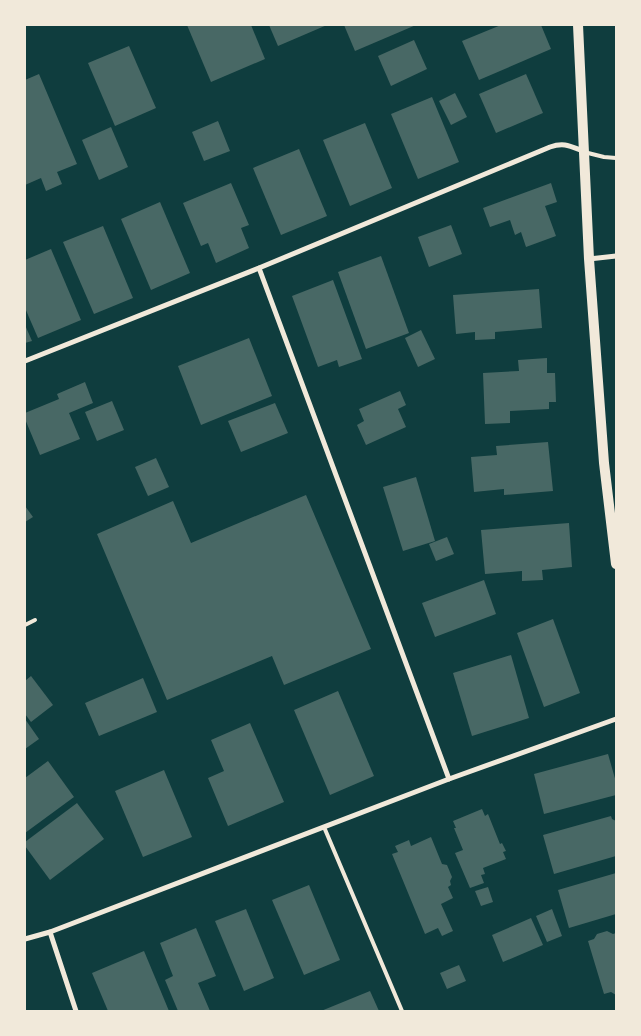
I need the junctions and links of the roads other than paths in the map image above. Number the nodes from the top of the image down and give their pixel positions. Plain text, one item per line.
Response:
1 (578, 25) edge
2 (584, 152) junction
3 (616, 158) edge
4 (616, 256) edge
5 (588, 260) junction
6 (259, 268) junction
7 (25, 361) edge
8 (616, 564) edge
9 (35, 620) dead end
10 (25, 625) edge
11 (616, 719) edge
12 (450, 779) junction
13 (324, 827) junction
14 (50, 932) junction
15 (25, 939) edge
16 (76, 1011) edge
17 (402, 1011) edge

1 - 2 main road
2 - 3 lane
2 - 5 main road
2 - 6 street
4 - 5 street
5 - 8 main road
6 - 7 street
6 - 12 street
9 - 10 lane
11 - 12 street
12 - 13 street
13 - 14 street
13 - 17 lane
14 - 15 street
14 - 16 street

